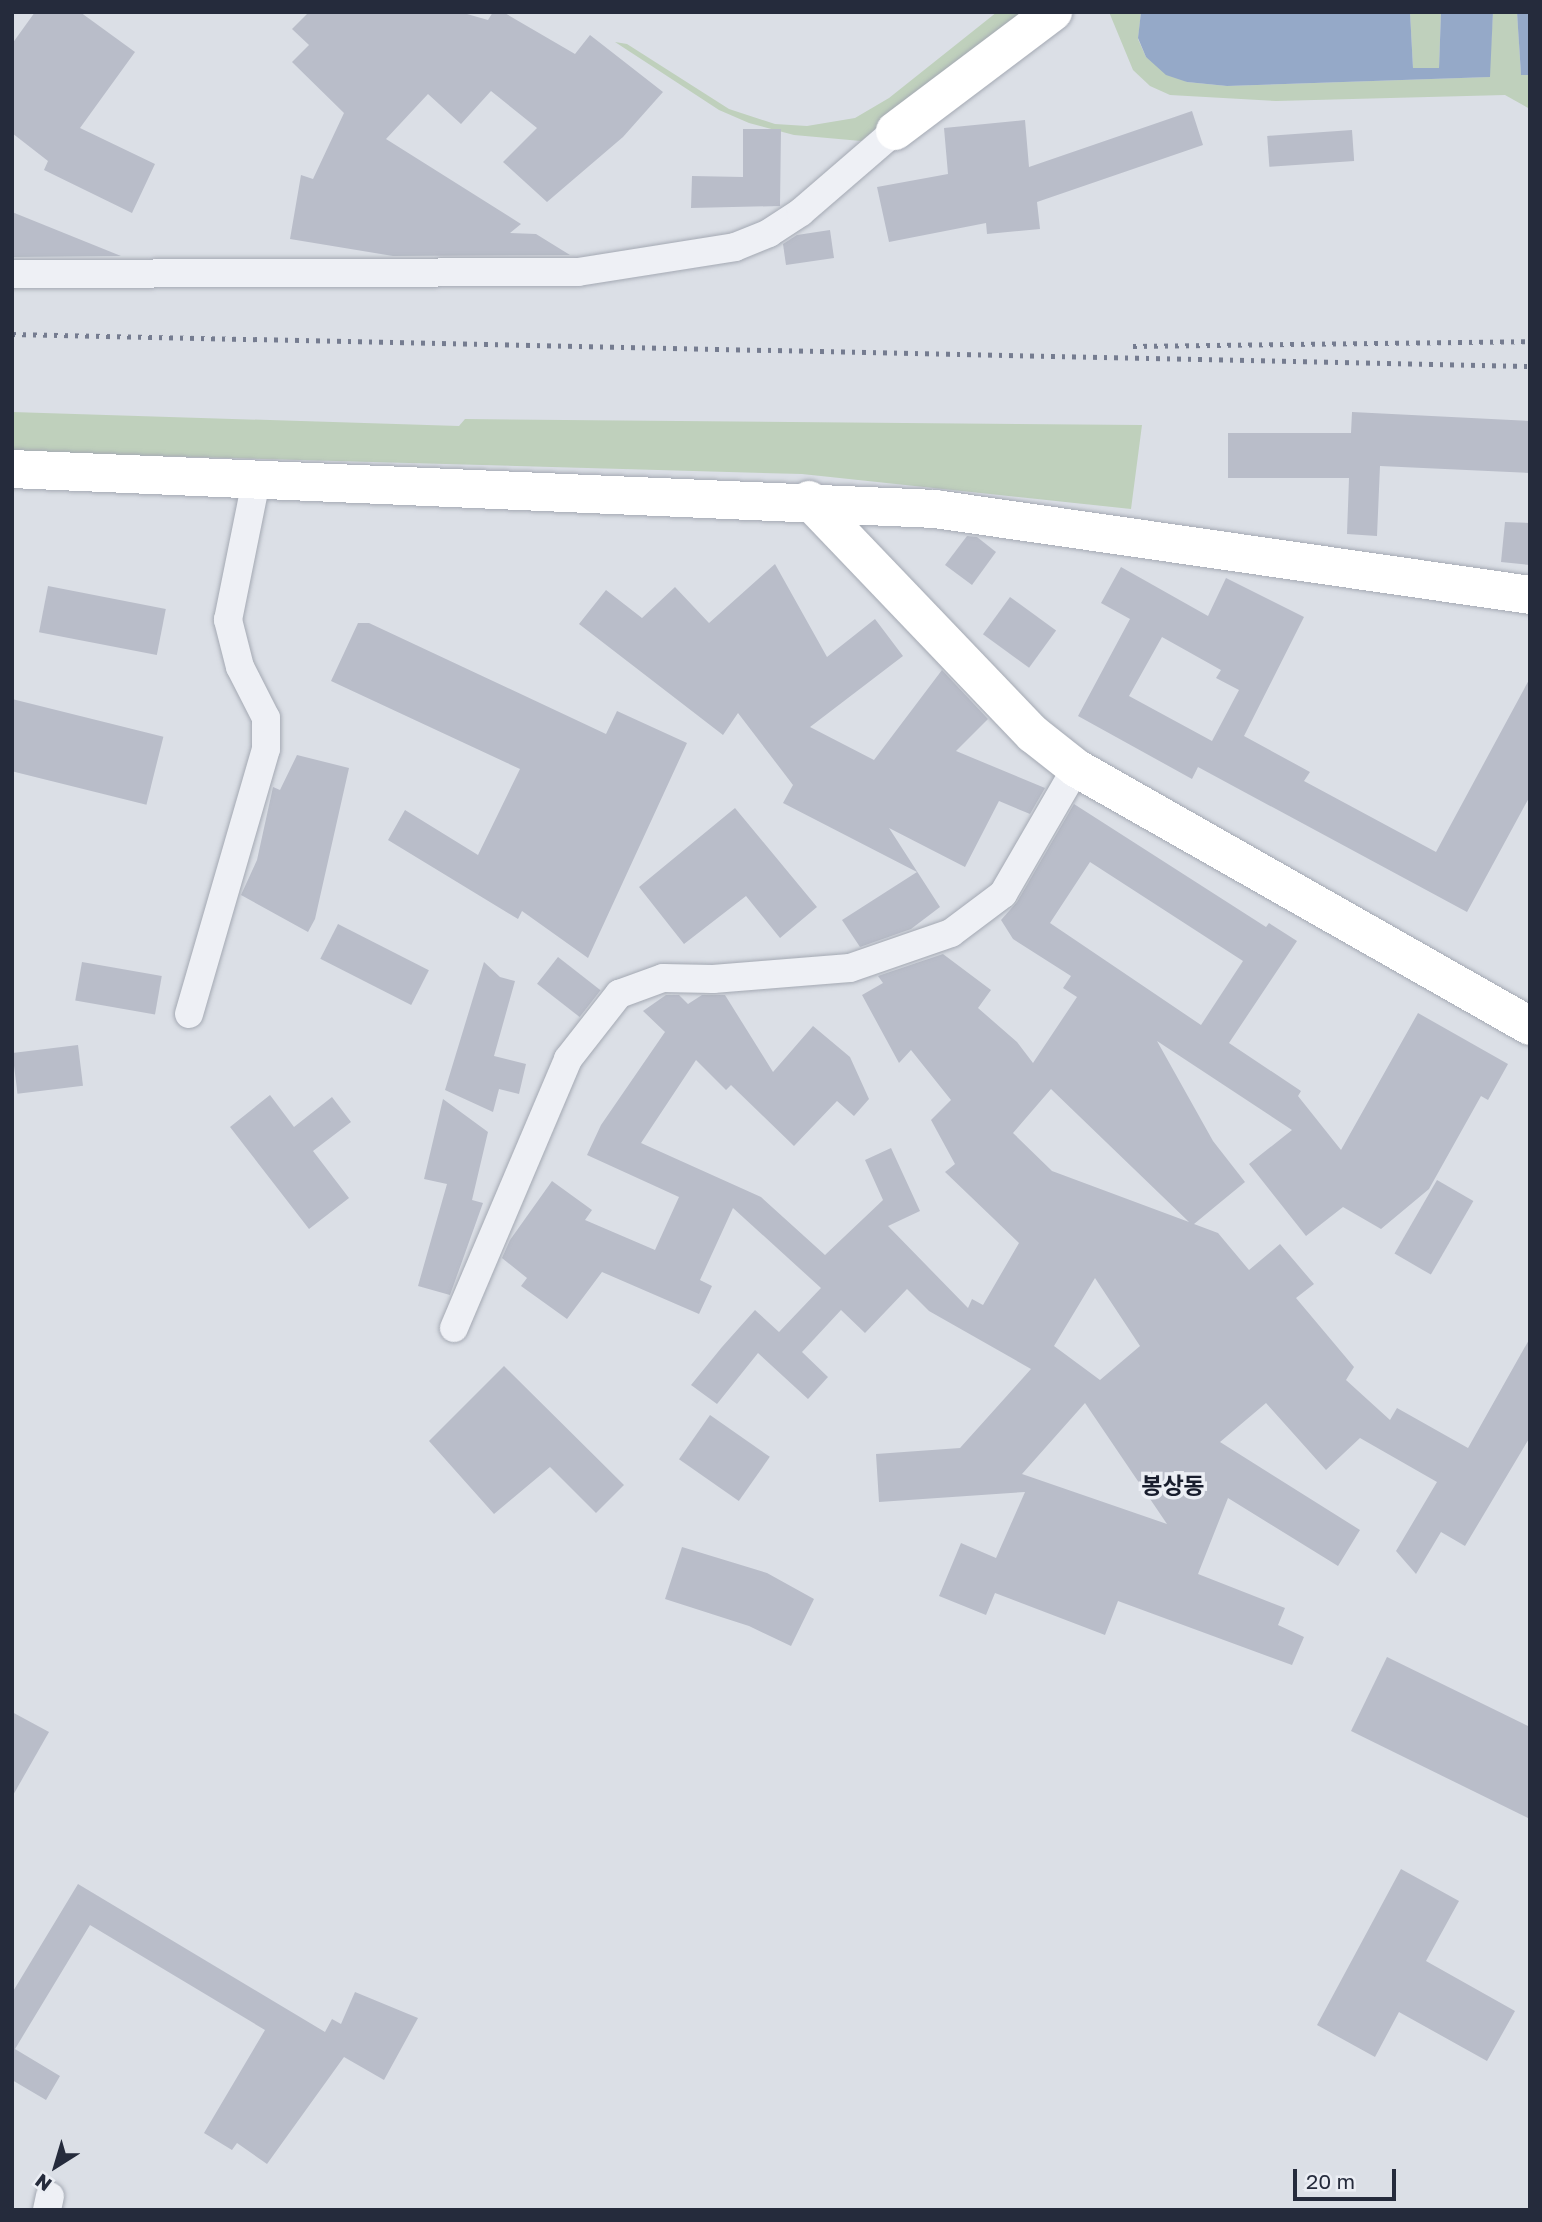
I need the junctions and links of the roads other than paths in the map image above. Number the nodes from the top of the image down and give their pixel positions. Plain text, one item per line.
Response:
1 (1053, 12) edge
2 (895, 131) joint
3 (12, 274) edge
4 (12, 469) edge
5 (257, 481) junction
6 (809, 500) junction
7 (1530, 594) edge
8 (1076, 768) junction
9 (189, 1014) dead end
10 (1530, 1026) edge
11 (454, 1328) dead end

1 - 2 main road
2 - 3 street
4 - 5 main road
5 - 6 main road
5 - 9 street
6 - 7 main road
6 - 8 main road
8 - 10 main road
8 - 11 street

